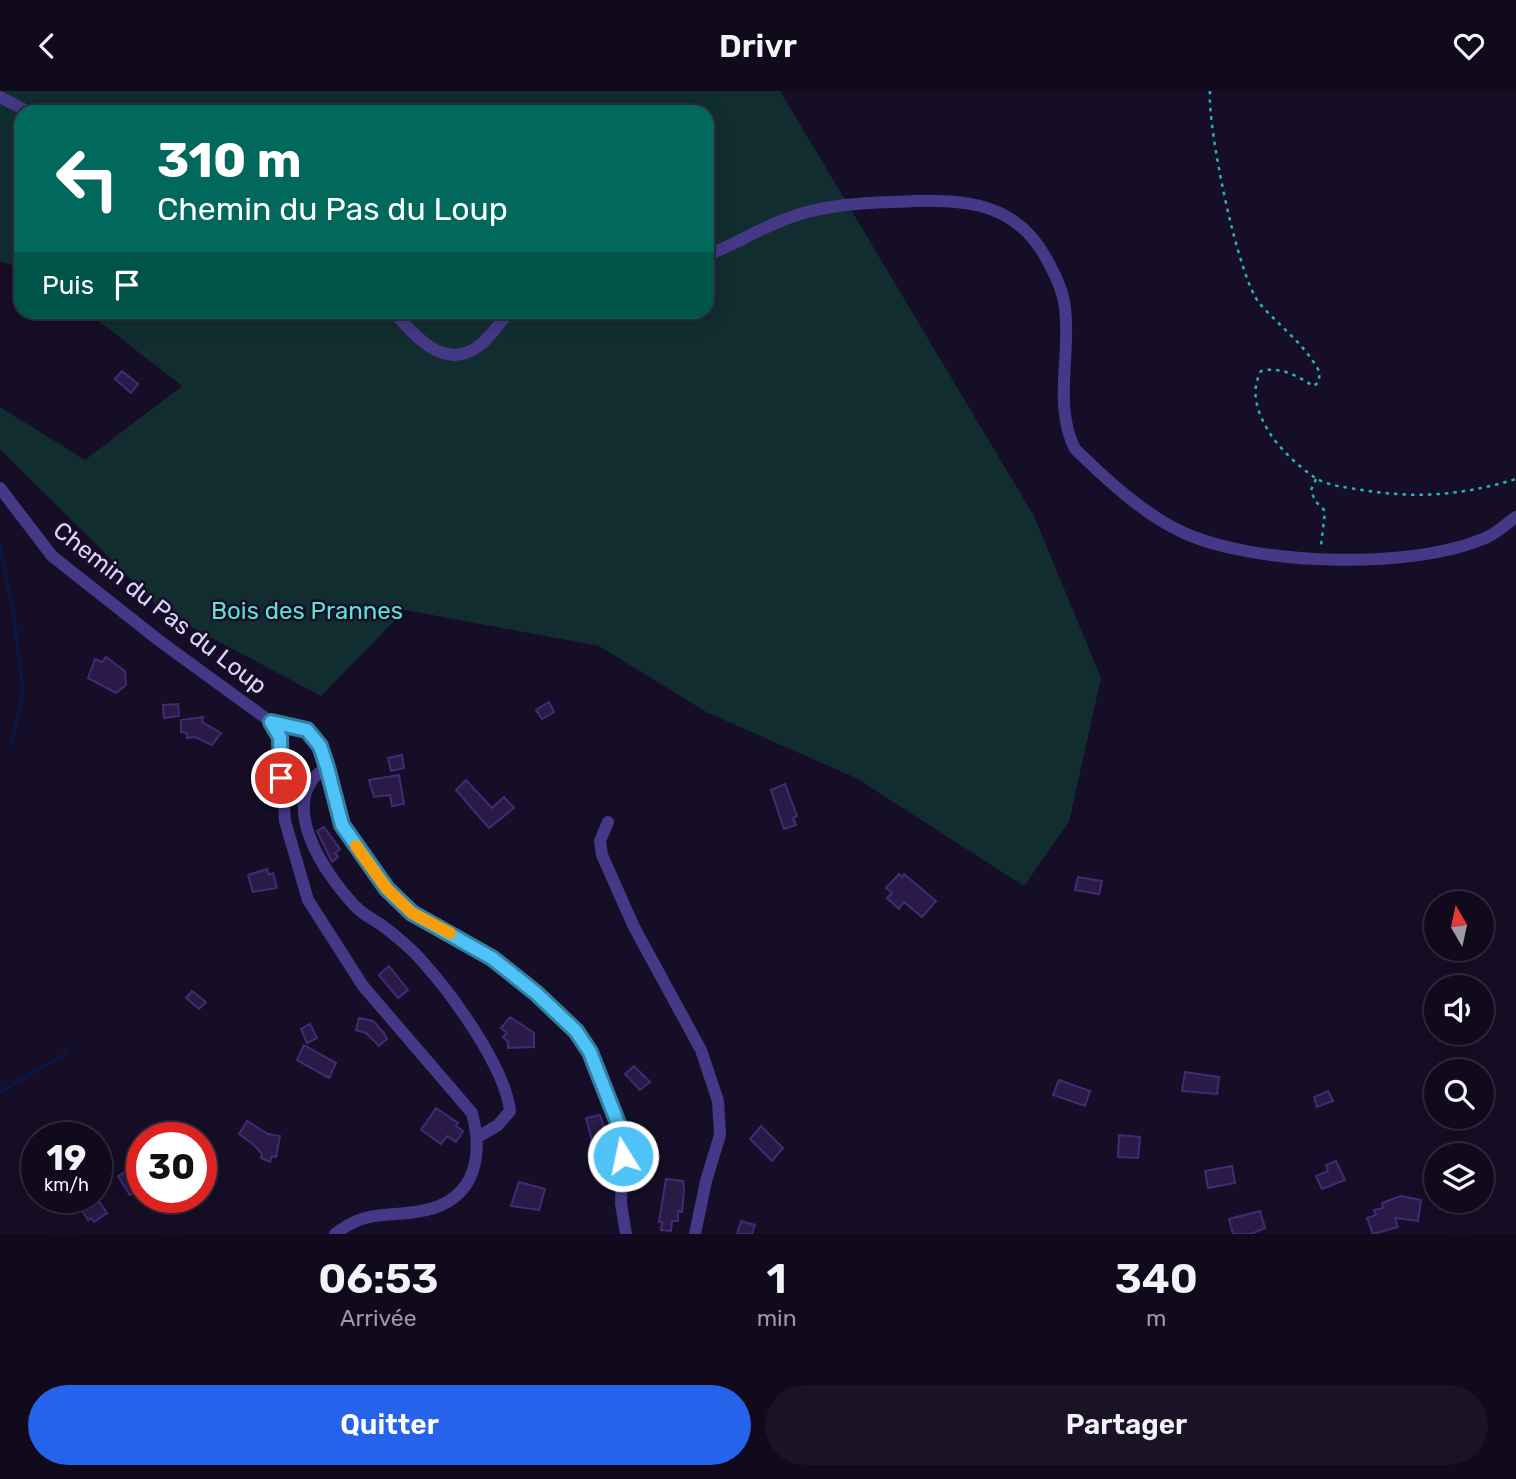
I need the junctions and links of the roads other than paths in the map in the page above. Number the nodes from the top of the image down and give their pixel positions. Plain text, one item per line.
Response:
1 (714, 252) edge
2 (401, 319) edge
3 (503, 319) edge
4 (0, 488) edge
5 (1516, 517) edge
6 (271, 722) junction
7 (327, 767) junction
8 (608, 822) dead end
9 (478, 1137) junction
10 (335, 1234) edge
11 (626, 1234) edge
12 (695, 1234) edge

1 - 5 street
2 - 3 street
4 - 6 street, Chemin du Pas du Loup
6 - 7 street
6 - 9 street, Chemin du Pas du Loup
7 - 9 street
7 - 11 street
8 - 12 street
9 - 10 street, Chemin du Pas du Loup

